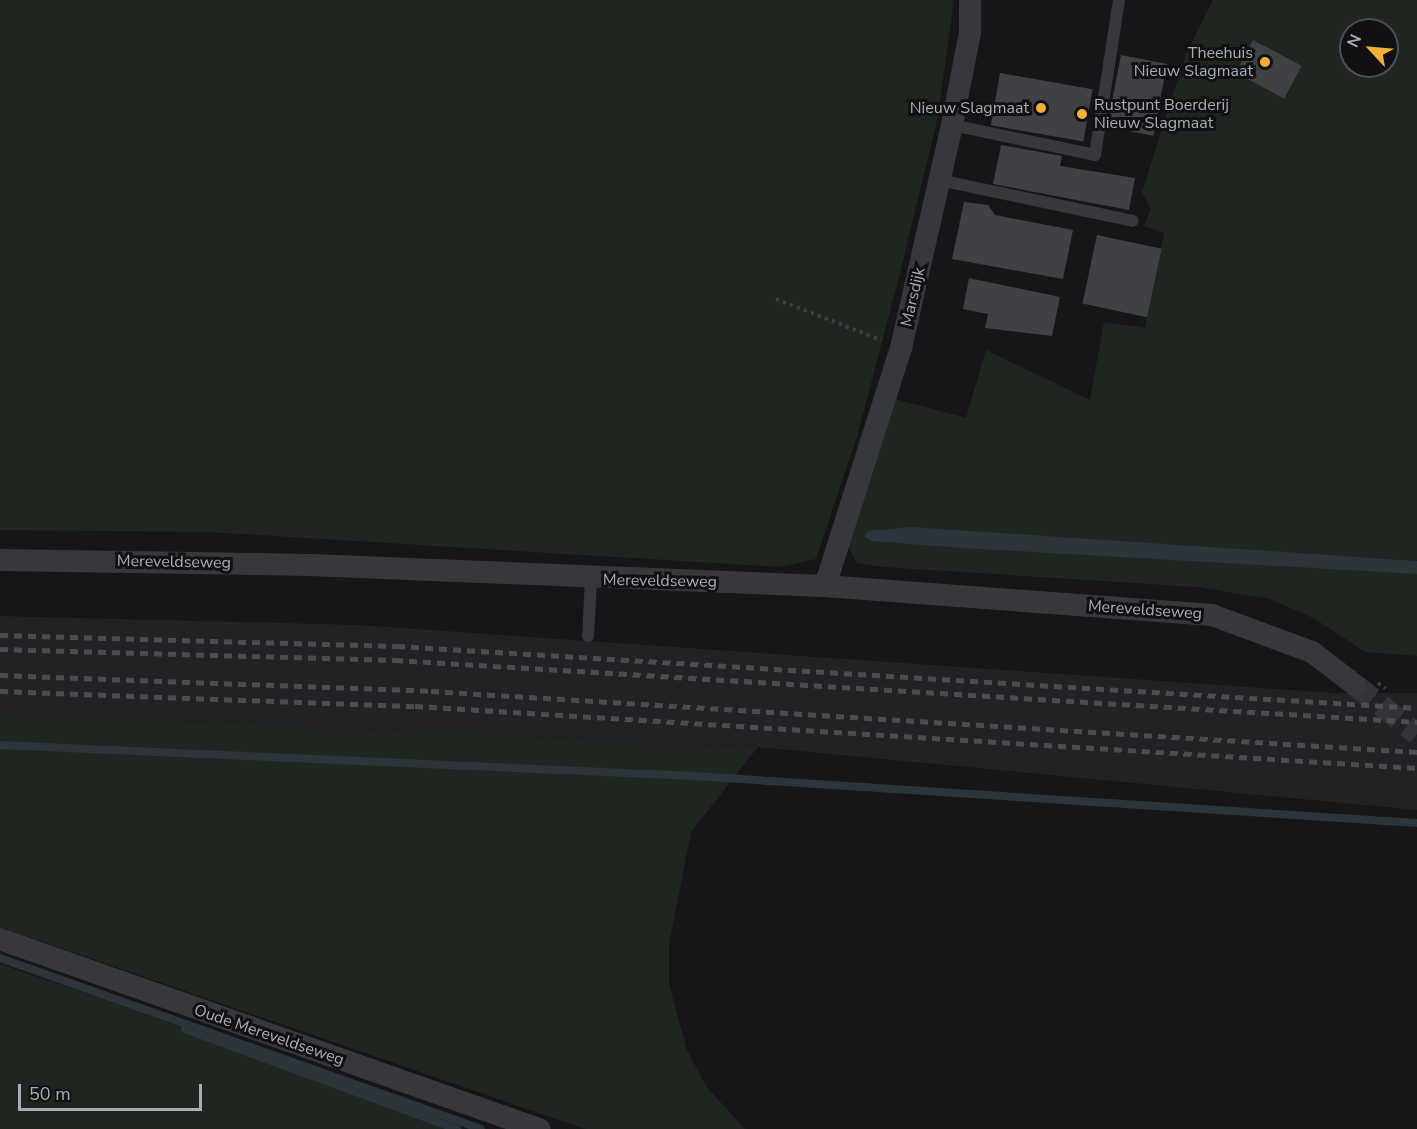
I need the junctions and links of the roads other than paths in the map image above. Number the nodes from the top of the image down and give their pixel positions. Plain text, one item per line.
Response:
1 (970, 0) edge
2 (1119, 0) edge
3 (952, 125) junction
4 (939, 180) junction
5 (1132, 221) dead end
6 (0, 560) edge
7 (591, 580) junction
8 (825, 586) junction
9 (588, 636) dead end
10 (1355, 685) tunnel mouth
11 (0, 939) edge
12 (539, 1129) edge

1 - 3 street, Marsdijk
2 - 3 lane
3 - 4 street, Marsdijk
4 - 5 lane
4 - 8 street, Marsdijk
6 - 7 street, Mereveldseweg
7 - 8 street, Mereveldseweg
7 - 9 lane
8 - 10 street, Mereveldseweg
11 - 12 street, Oude Mereveldseweg

